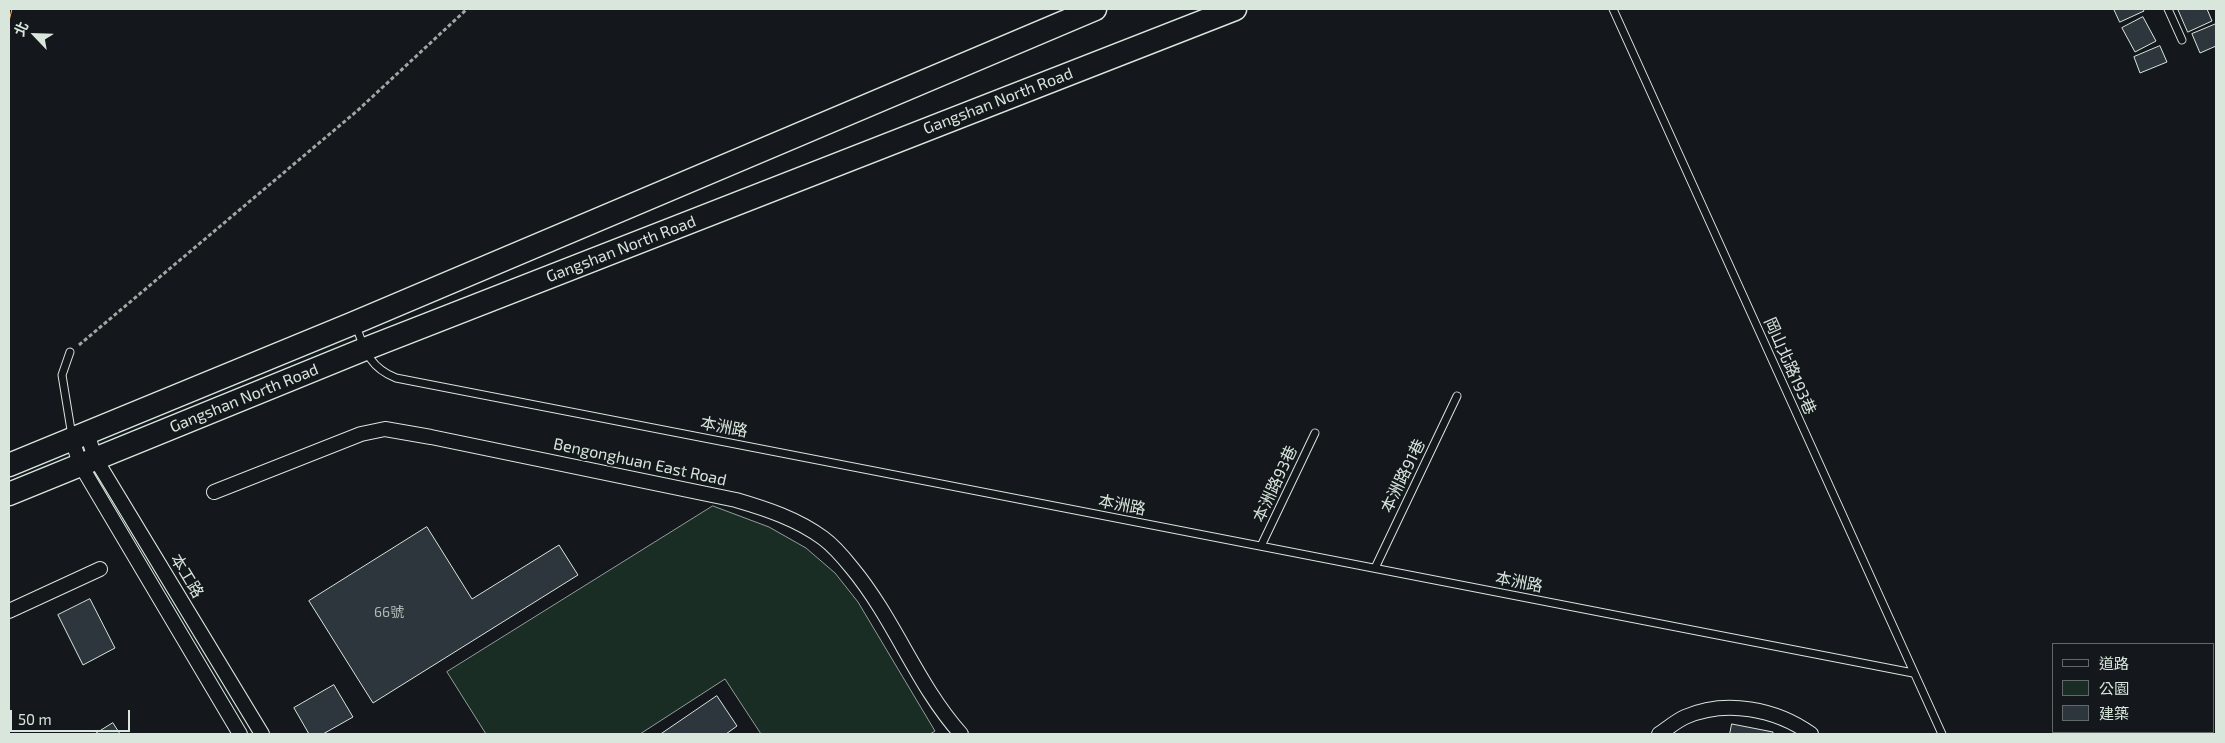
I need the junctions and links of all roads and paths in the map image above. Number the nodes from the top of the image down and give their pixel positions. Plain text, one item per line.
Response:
1 (467, 9) edge
2 (1095, 9) edge
3 (1235, 9) edge
4 (1613, 9) edge
5 (2168, 9) edge
6 (2182, 40) dead end
7 (354, 323) junction
8 (365, 350) junction
9 (70, 352) joint
10 (1457, 396) dead end
11 (1314, 433) dead end
12 (79, 436) junction
13 (88, 461) junction
14 (9, 465) edge
15 (214, 492) dead end
16 (9, 494) edge
17 (1261, 546) junction
18 (1375, 568) junction
19 (100, 569) dead end
20 (9, 611) edge
21 (1913, 673) junction
22 (240, 734) edge
23 (262, 734) edge
24 (961, 734) edge
25 (1659, 734) edge
26 (1811, 734) edge
27 (1942, 734) edge

1 - 9 path
2 - 7 main road, Gangshan North Road
3 - 8 main road, Gangshan North Road
4 - 21 lane, 岡山北路193巷
5 - 6 lane
7 - 8 lane, 本洲路
7 - 12 main road, Gangshan North Road
8 - 13 main road, Gangshan North Road
8 - 17 lane, 本洲路
9 - 12 lane
10 - 18 lane, 本洲路91巷
11 - 17 lane, 本洲路93巷
12 - 13 street, 本工路
12 - 14 main road, Gangshan North Road
13 - 16 main road, Gangshan North Road
13 - 22 street, 本工路
13 - 23 street, 本工路
15 - 24 street, Bengonghuan East Road
17 - 18 lane, 本洲路
18 - 21 lane, 本洲路
19 - 20 street
21 - 27 lane, 岡山北路193巷
25 - 26 street

